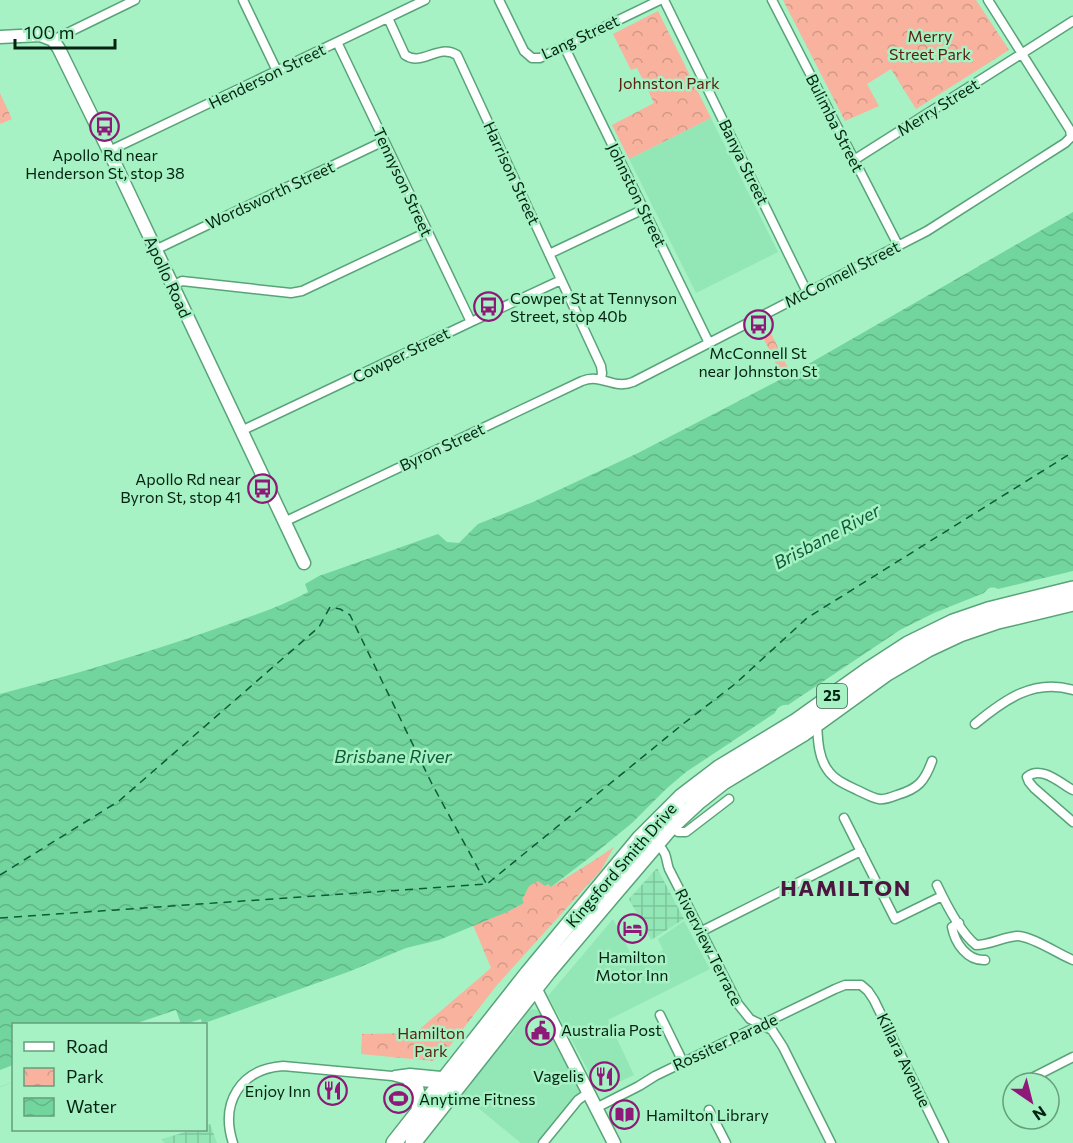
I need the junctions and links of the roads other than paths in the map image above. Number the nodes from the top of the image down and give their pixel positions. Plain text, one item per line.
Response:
1 (113, 0) edge
2 (135, 0) edge
3 (243, 0) edge
4 (425, 0) edge
5 (499, 0) edge
6 (662, 0) edge
7 (772, 0) edge
8 (988, 0) edge
9 (117, 9) junction
10 (387, 18) junction
11 (1073, 21) edge
12 (0, 37) edge
13 (53, 40) junction
14 (337, 42) junction
15 (564, 46) junction
16 (1022, 54) junction
17 (277, 71) junction
18 (384, 141) junction
19 (109, 151) junction
20 (854, 160) junction
21 (644, 209) junction
22 (426, 232) junction
23 (898, 245) junction
24 (155, 250) junction
25 (549, 254) junction
26 (561, 280) junction
27 (172, 286) junction
28 (807, 292) junction
29 (471, 322) junction
30 (709, 343) junction
31 (601, 379) junction
32 (241, 431) junction
33 (284, 522) junction
34 (304, 563) dead end
35 (1073, 589) edge
36 (1073, 603) edge
37 (1073, 690) edge
38 (975, 723) dead end
39 (811, 738) junction
40 (932, 761) dead end
41 (1073, 790) edge
42 (729, 799) dead end
43 (844, 818) dead end
44 (1073, 822) edge
45 (670, 826) junction
46 (861, 851) junction
47 (653, 854) junction
48 (623, 859) junction
49 (667, 864) junction
50 (937, 885) dead end
51 (942, 896) junction
52 (959, 923) junction
53 (700, 932) junction
54 (985, 960) dead end
55 (1073, 960) edge
56 (528, 973) junction
57 (857, 984) joint
58 (536, 988) junction
59 (660, 1015) dead end
60 (761, 1024) junction
61 (1073, 1057) edge
62 (683, 1062) junction
63 (474, 1067) junction
64 (1046, 1071) edge
65 (392, 1076) junction
66 (444, 1079) junction
67 (411, 1081) junction
68 (588, 1092) junction
69 (596, 1108) junction
70 (709, 1110) dead end
71 (420, 1111) junction
72 (232, 1143) edge
73 (394, 1143) edge
74 (413, 1143) edge
75 (543, 1143) edge
76 (614, 1143) edge
77 (726, 1143) edge
78 (831, 1143) edge
79 (944, 1143) edge

1 - 9 street
2 - 9 street
3 - 17 street
4 - 10 street, Henderson Street
5 - 15 street, Lang Street
6 - 15 street, Lang Street
6 - 28 street, Banya Street
7 - 20 street, Bulimba Street
8 - 16 street
9 - 13 street
10 - 14 street, Henderson Street
10 - 25 street, Harrison Street
11 - 16 street, Merry Street
12 - 13 street
13 - 19 street, Apollo Road
14 - 17 street, Henderson Street
14 - 18 street, Tennyson Street
15 - 21 street, Johnston Street
16 - 20 street, Merry Street
16 - 23 street, McConnell Street
17 - 19 street, Henderson Street
18 - 22 street, Tennyson Street
18 - 24 street, Wordsworth Street
19 - 24 street, Apollo Road
20 - 23 street, Bulimba Street
21 - 25 street
21 - 30 street, Johnston Street
22 - 27 street
22 - 29 street, Tennyson Street
23 - 28 street, McConnell Street
24 - 27 street, Apollo Road
25 - 26 street, Harrison Street
26 - 29 street, Cowper Street
26 - 31 street, Harrison Street
27 - 32 street, Apollo Road
28 - 30 street, McConnell Street
29 - 32 street, Cowper Street
30 - 31 street, McConnell Street
31 - 33 street, Byron Street
32 - 33 street, Apollo Road
33 - 34 street, Apollo Road
35 - 48 highway, Kingsford Smith Drive / 25
36 - 39 highway, Kingsford Smith Drive / 25
37 - 38 street
39 - 40 street
39 - 45 highway, Kingsford Smith Drive / 25
41 - 44 street
42 - 45 street, Kingsford Smith Drive
43 - 46 street
45 - 47 highway, Kingsford Smith Drive / 25
46 - 51 street
46 - 53 street
47 - 48 street
47 - 49 street
47 - 49 street, Riverview Terrace
47 - 58 highway, Kingsford Smith Drive / 25
48 - 56 highway, Kingsford Smith Drive / 25
49 - 53 street, Riverview Terrace
50 - 51 street
51 - 52 street
52 - 54 street
52 - 55 street
53 - 60 street, Riverview Terrace
56 - 58 street
56 - 66 highway, Kingsford Smith Drive / 25
57 - 60 street, Rossiter Parade
57 - 79 street, Killara Avenue
58 - 63 highway, Kingsford Smith Drive / 25
58 - 68 street
59 - 62 street
60 - 62 street, Rossiter Parade
60 - 78 street, Riverview Terrace
61 - 64 street
62 - 69 street, Rossiter Parade
63 - 66 street
63 - 74 highway, Kingsford Smith Drive / 25
65 - 66 street
65 - 67 street
65 - 72 street
66 - 67 street
66 - 71 highway, Kingsford Smith Drive / 25
67 - 71 highway
68 - 69 street
68 - 75 street
69 - 76 street
70 - 77 street
71 - 73 highway, Kingsford Smith Drive / 25

